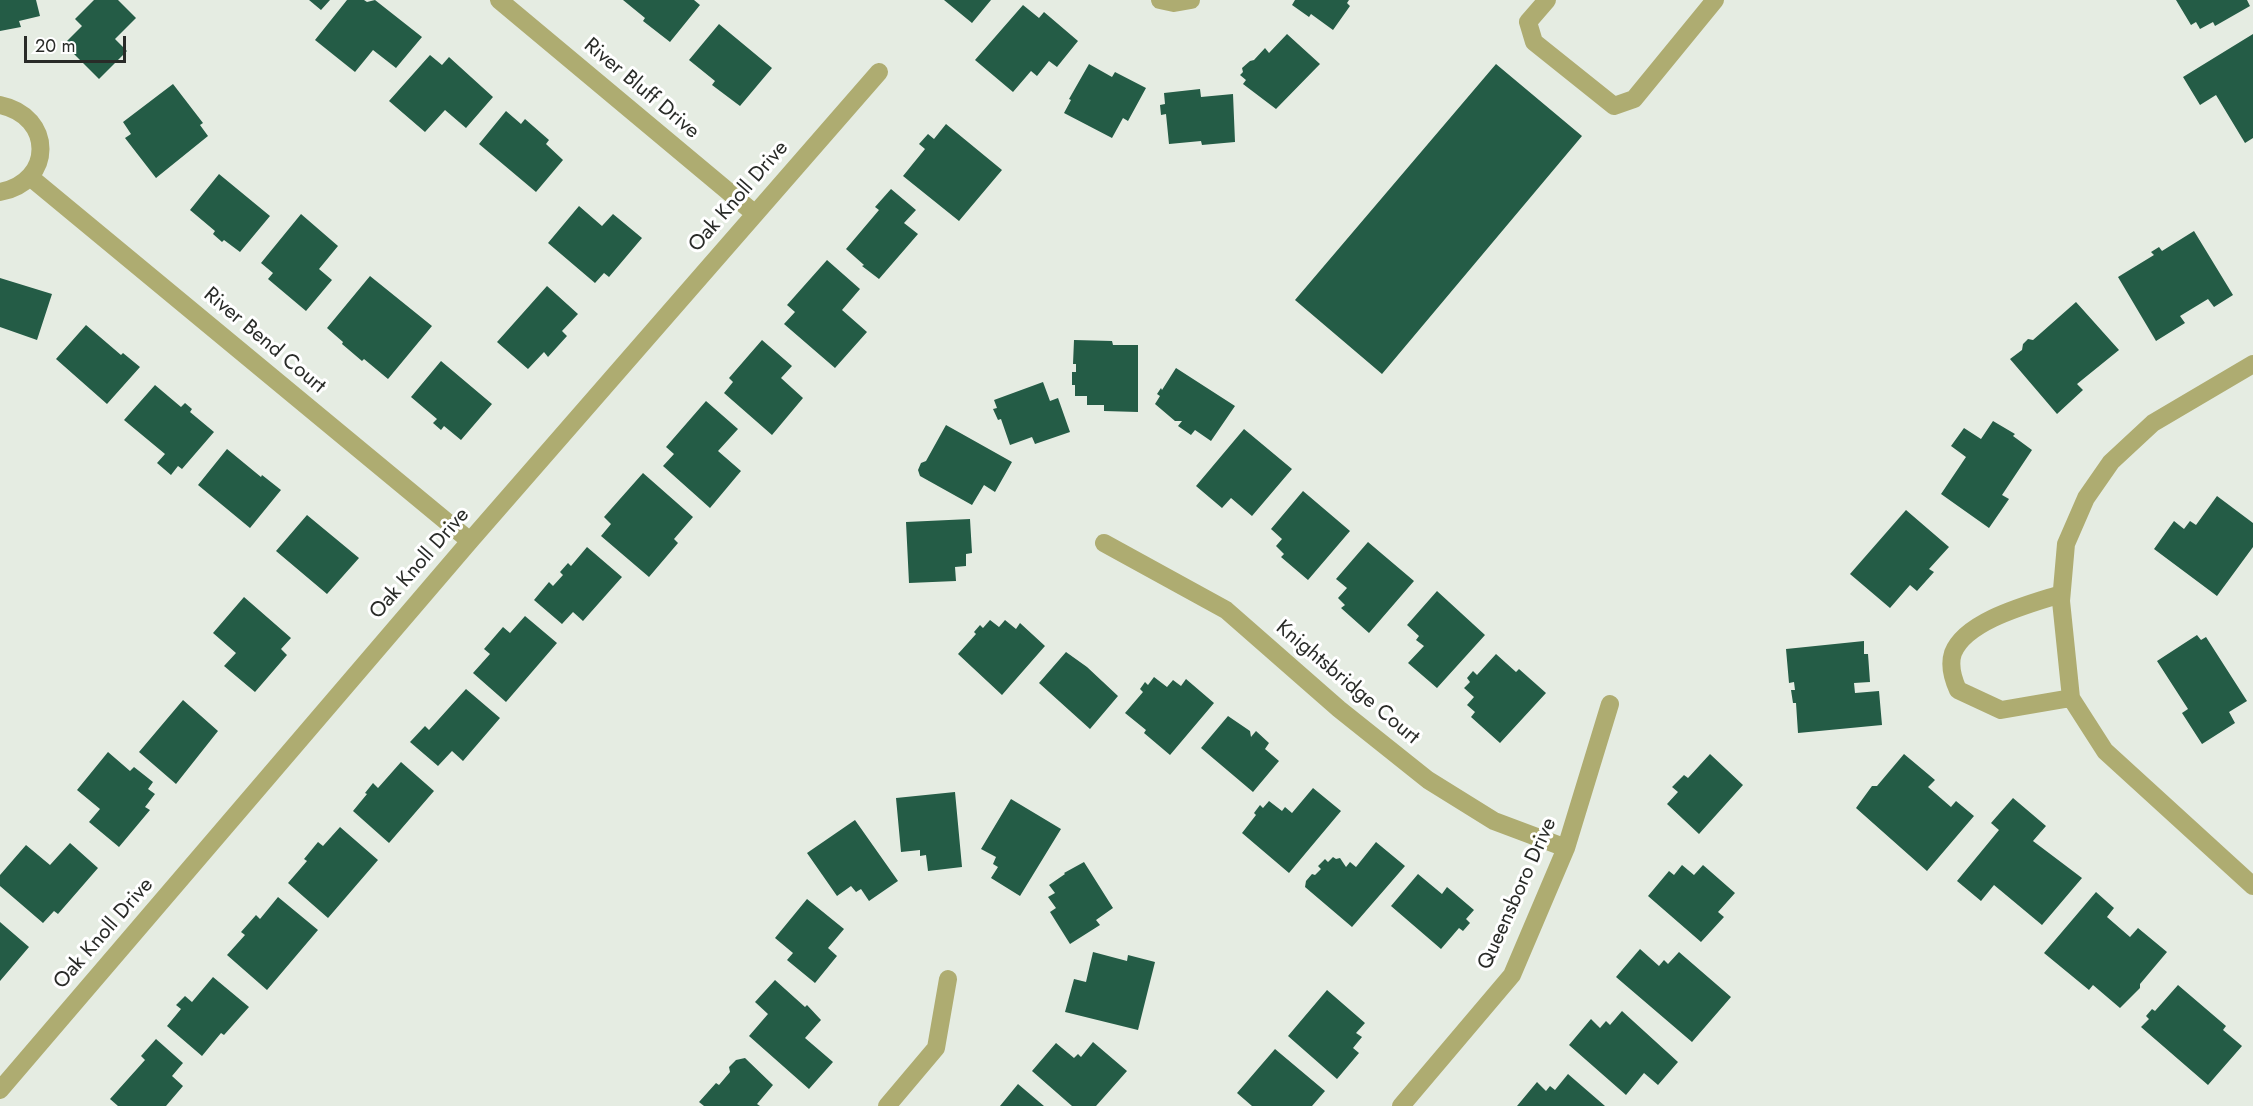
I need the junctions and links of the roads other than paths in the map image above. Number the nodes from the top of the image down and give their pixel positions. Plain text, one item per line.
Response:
1 (499, 0) edge
2 (1160, 0) edge
3 (1191, 0) edge
4 (1547, 0) edge
5 (1715, 0) edge
6 (879, 72) dead end
7 (0, 105) edge
8 (30, 177) junction
9 (0, 192) edge
10 (754, 213) junction
11 (2253, 364) edge
12 (470, 541) junction
13 (1104, 543) dead end
14 (2061, 594) junction
15 (2071, 698) junction
16 (1610, 704) dead end
17 (1566, 848) junction
18 (2253, 886) edge
19 (948, 979) dead end
20 (0, 1089) edge
21 (887, 1106) edge
22 (1401, 1106) edge

1 - 10 street, River Bluff Drive
2 - 3 street
4 - 5 street
6 - 10 street, Oak Knoll Drive
7 - 8 street
8 - 9 street
8 - 12 street, River Bend Court
10 - 12 street, Oak Knoll Drive
11 - 14 street
12 - 20 street, Oak Knoll Drive
13 - 17 street, Knightsbridge Court
14 - 15 street
14 - 15 street
15 - 18 street
16 - 17 street, Queensboro Drive
17 - 22 street, Queensboro Drive
19 - 21 street

